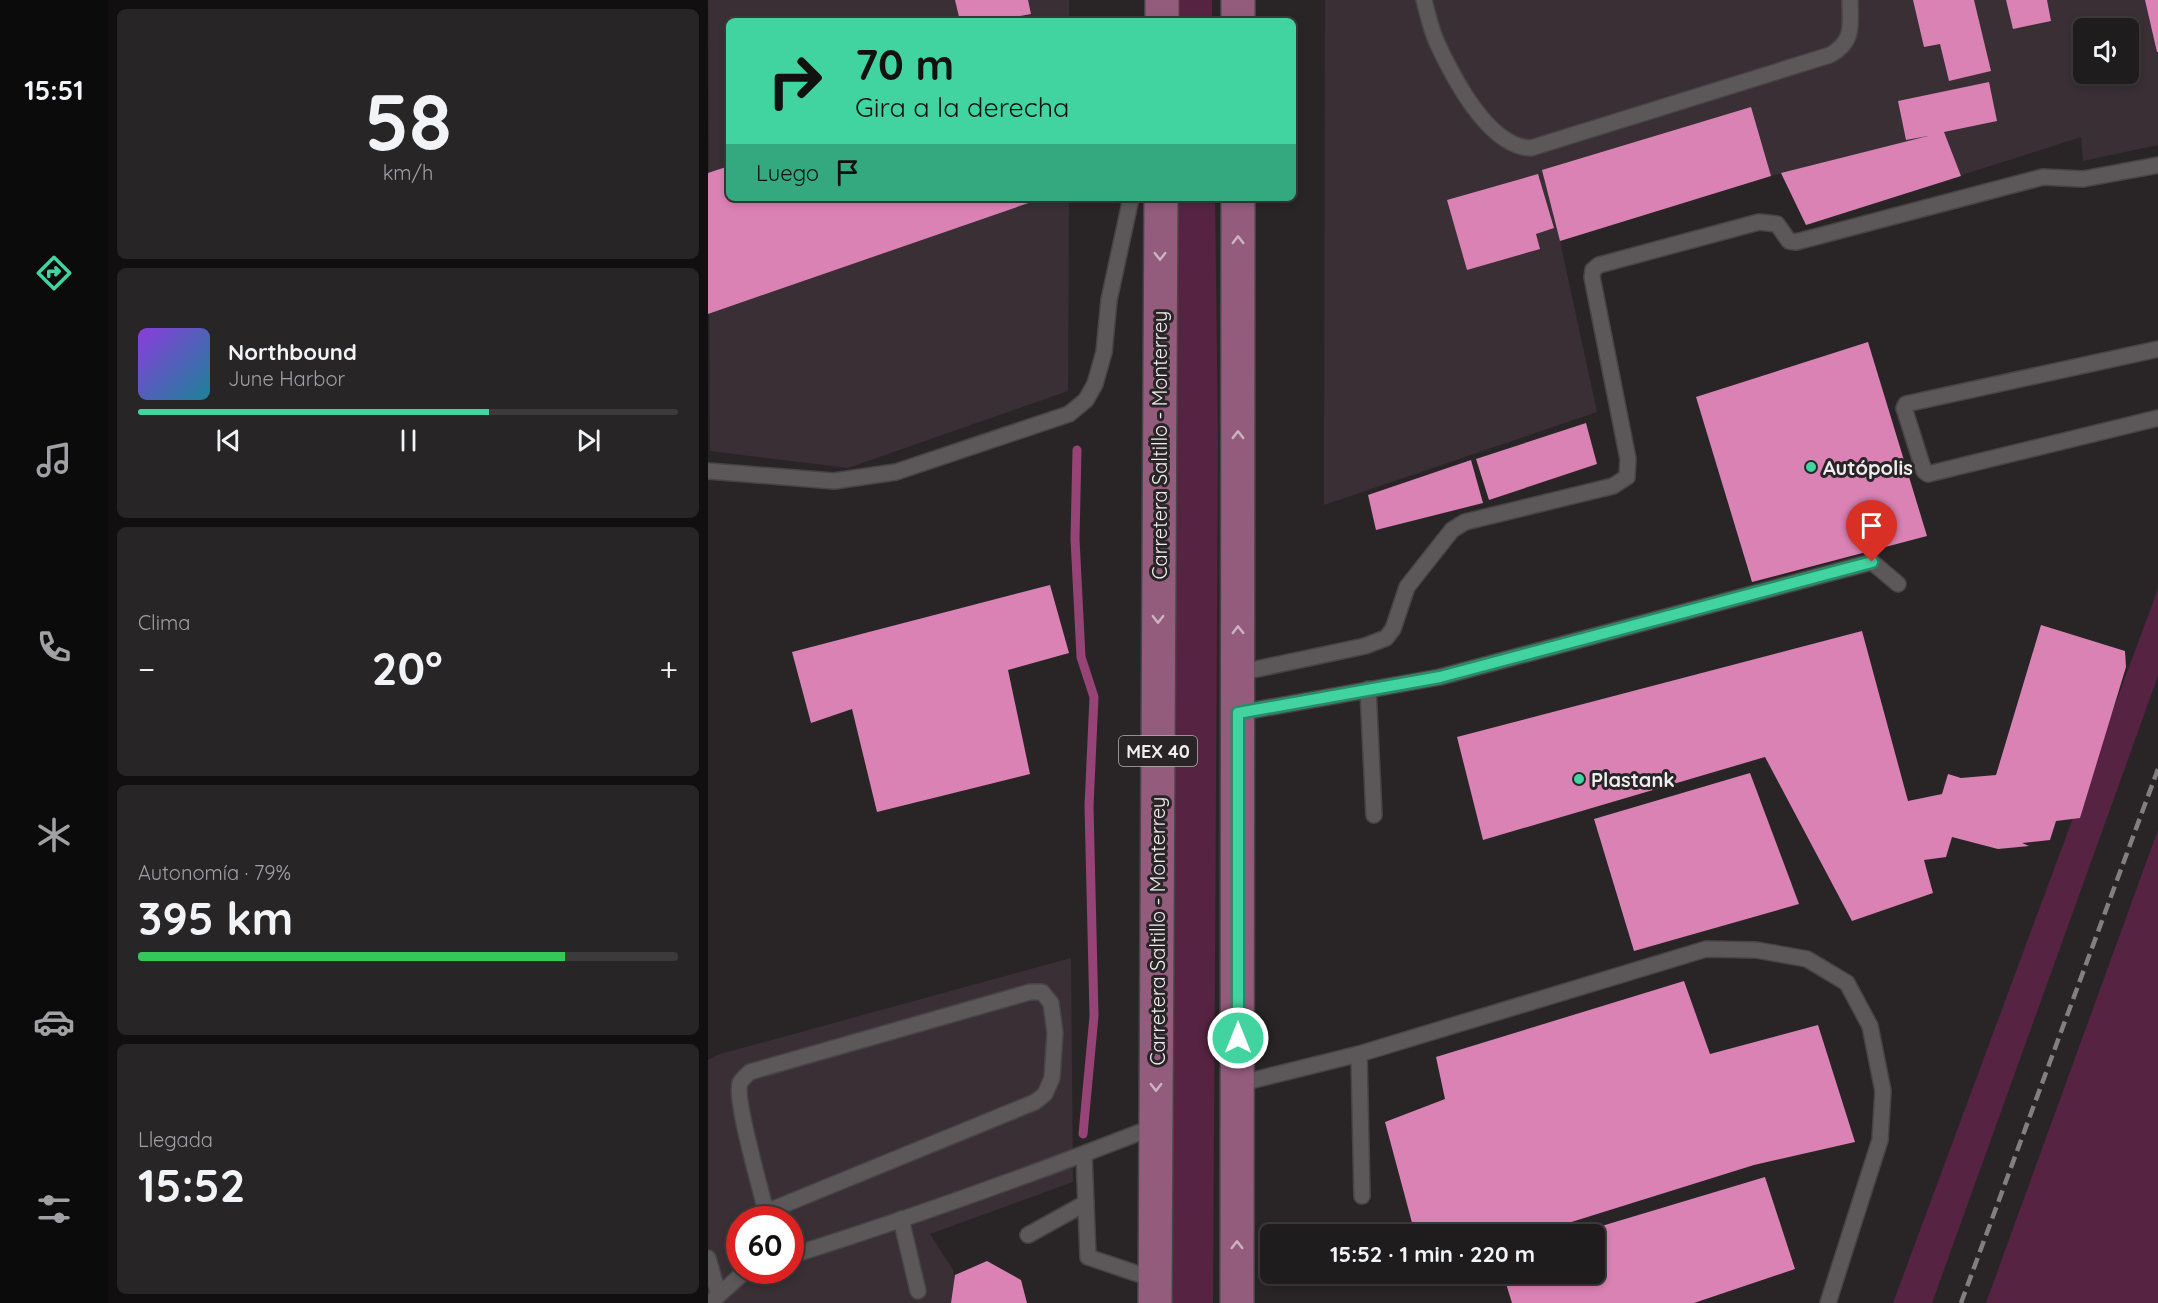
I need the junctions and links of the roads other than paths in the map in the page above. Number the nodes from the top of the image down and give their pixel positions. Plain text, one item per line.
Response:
1 (1162, 0) edge
2 (1238, 0) edge
3 (1424, 0) edge
4 (1850, 0) edge
5 (1162, 18) edge
6 (1238, 18) edge
7 (2158, 165) edge
8 (1130, 201) edge
9 (1161, 201) edge
10 (1238, 201) edge
11 (2158, 350) edge
12 (2158, 418) edge
13 (708, 471) edge
14 (1898, 584) dead end
15 (1238, 673) junction
16 (1368, 689) junction
17 (1238, 713) junction
18 (1374, 815) dead end
19 (1359, 1054) junction
20 (1238, 1084) junction
21 (1156, 1126) junction
22 (1084, 1155) junction
23 (1362, 1196) dead end
24 (1086, 1203) junction
25 (767, 1216) edge
26 (901, 1219) junction
27 (1028, 1235) dead end
28 (804, 1251) edge
29 (708, 1258) edge
30 (730, 1284) edge
31 (918, 1291) dead end
32 (1155, 1297) edge
33 (714, 1298) edge
34 (1237, 1303) edge
35 (1828, 1303) edge

1 - 5 main road
2 - 6 main road
3 - 4 lane
7 - 15 lane
8 - 13 lane
9 -> 21 main road, Carretera Saltillo - Monterrey / MEX 40
15 -> 10 main road
11 - 12 lane
14 - 16 lane
15 - 17 main road
16 - 17 lane
16 - 18 lane
17 - 20 main road
19 - 20 lane
19 - 23 lane
19 - 35 lane
34 -> 20 main road
21 - 22 lane
21 - 32 main road, Carretera Saltillo - Monterrey / MEX 40
22 - 24 lane
22 - 26 lane
24 - 27 lane
24 - 32 lane
25 - 25 lane
26 - 28 lane
26 - 31 lane
29 - 33 lane
30 - 33 lane

